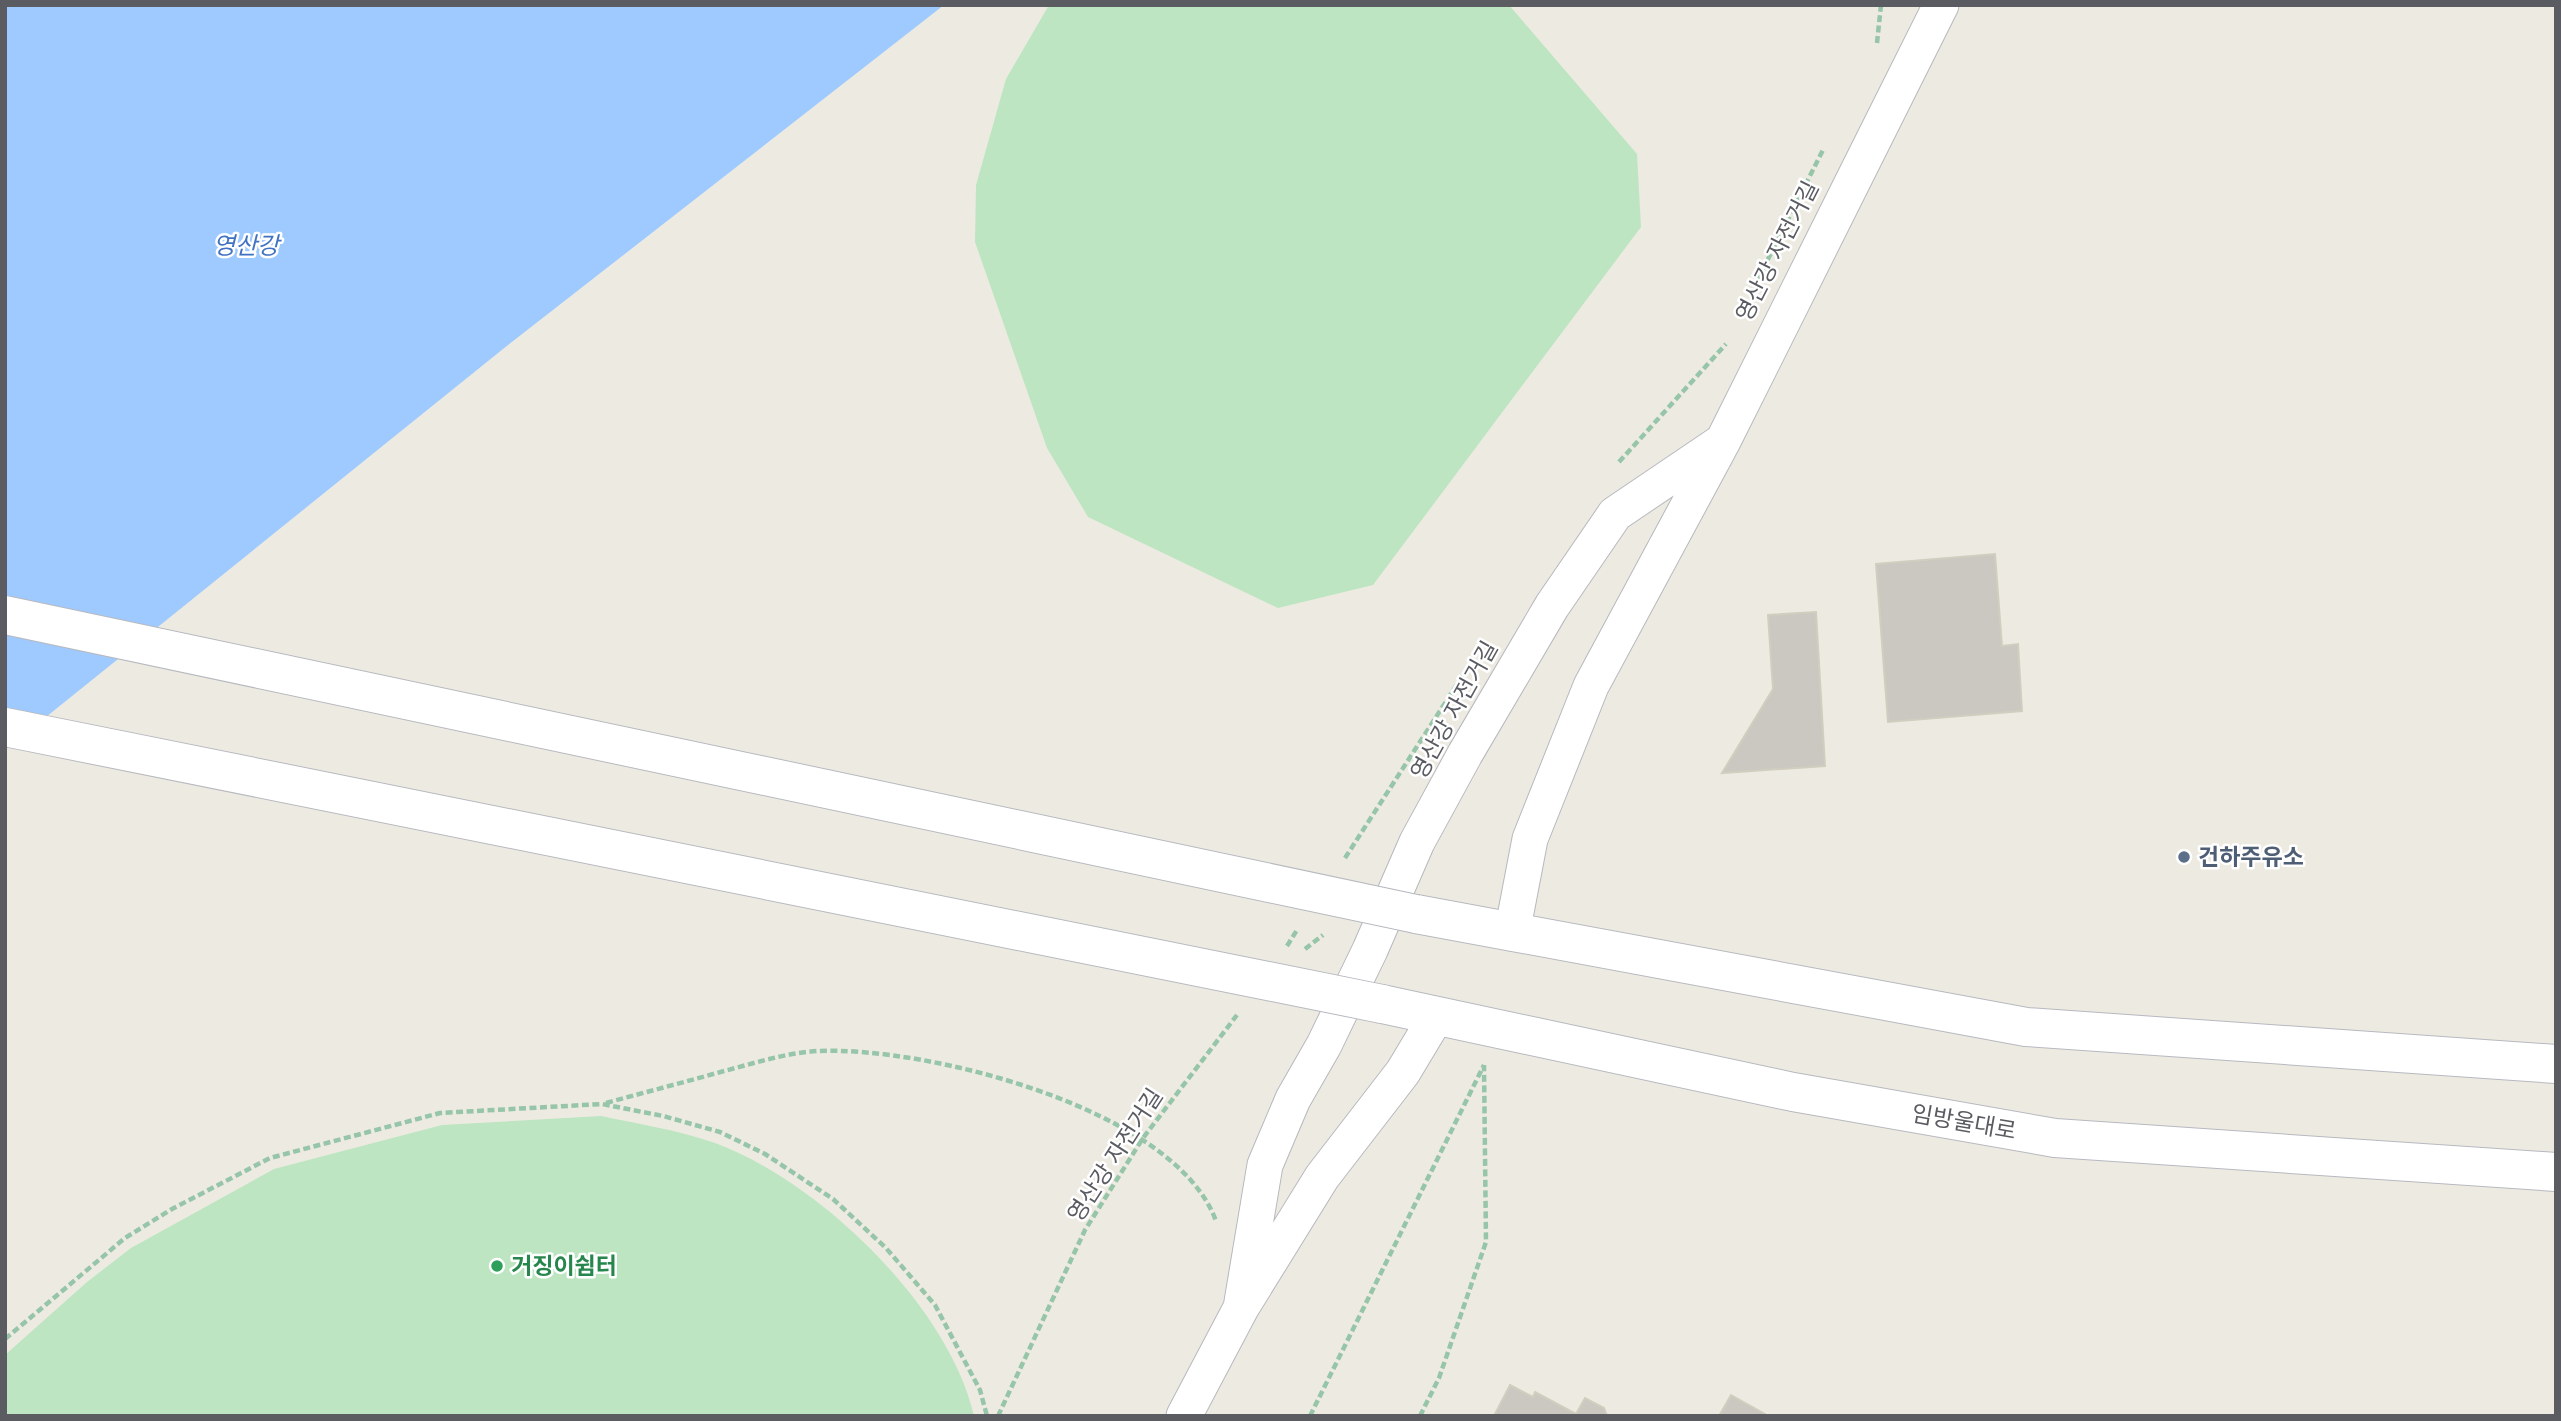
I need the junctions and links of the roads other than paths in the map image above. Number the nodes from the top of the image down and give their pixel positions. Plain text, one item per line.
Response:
1 (1941, 5) edge
2 (1723, 441) junction
3 (5, 615) edge
4 (5, 727) edge
5 (1512, 933) junction
6 (1427, 1032) junction
7 (2556, 1064) edge
8 (2556, 1172) edge
9 (1241, 1308) junction
10 (1184, 1416) edge

1 - 2 street
2 - 5 street
2 - 9 street
3 - 5 main road, bridge
4 - 6 main road, 임방울대로, bridge
5 - 7 main road
6 - 8 main road, 임방울대로
6 - 9 street
9 - 10 street

